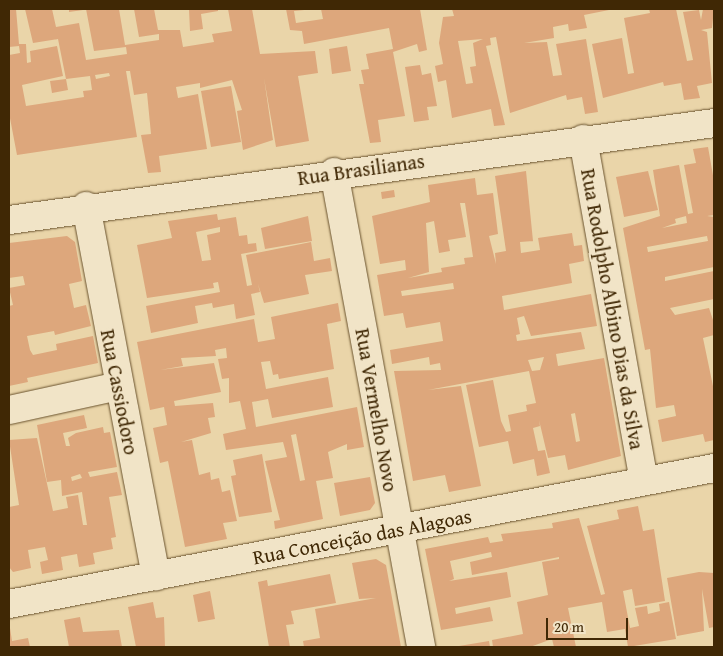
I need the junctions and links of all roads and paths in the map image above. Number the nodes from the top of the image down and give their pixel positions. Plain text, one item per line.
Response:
1 (714, 124) edge
2 (582, 139) junction
3 (334, 172) junction
4 (86, 206) junction
5 (9, 220) edge
6 (119, 386) junction
7 (9, 410) edge
8 (714, 468) edge
9 (644, 480) junction
10 (399, 528) junction
11 (156, 576) junction
12 (9, 604) edge
13 (421, 647) edge

1 - 2 street, Rua Brasilianas
2 - 3 street, Rua Brasilianas
2 - 9 street, Rua Rodolpho Albino Dias da Silva
3 - 4 street, Rua Brasilianas
3 - 10 street, Rua Vermelho Novo
4 - 5 street, Rua Brasilianas
4 - 6 street, Rua Cassiodoro
6 - 7 street
6 - 11 street, Rua Cassiodoro
8 - 9 street, Rua Conceição das Alagoas
9 - 10 street, Rua Conceição das Alagoas
10 - 11 street, Rua Conceição das Alagoas
10 - 13 street, Rua Vermelho Novo
11 - 12 street, Rua Conceição das Alagoas

